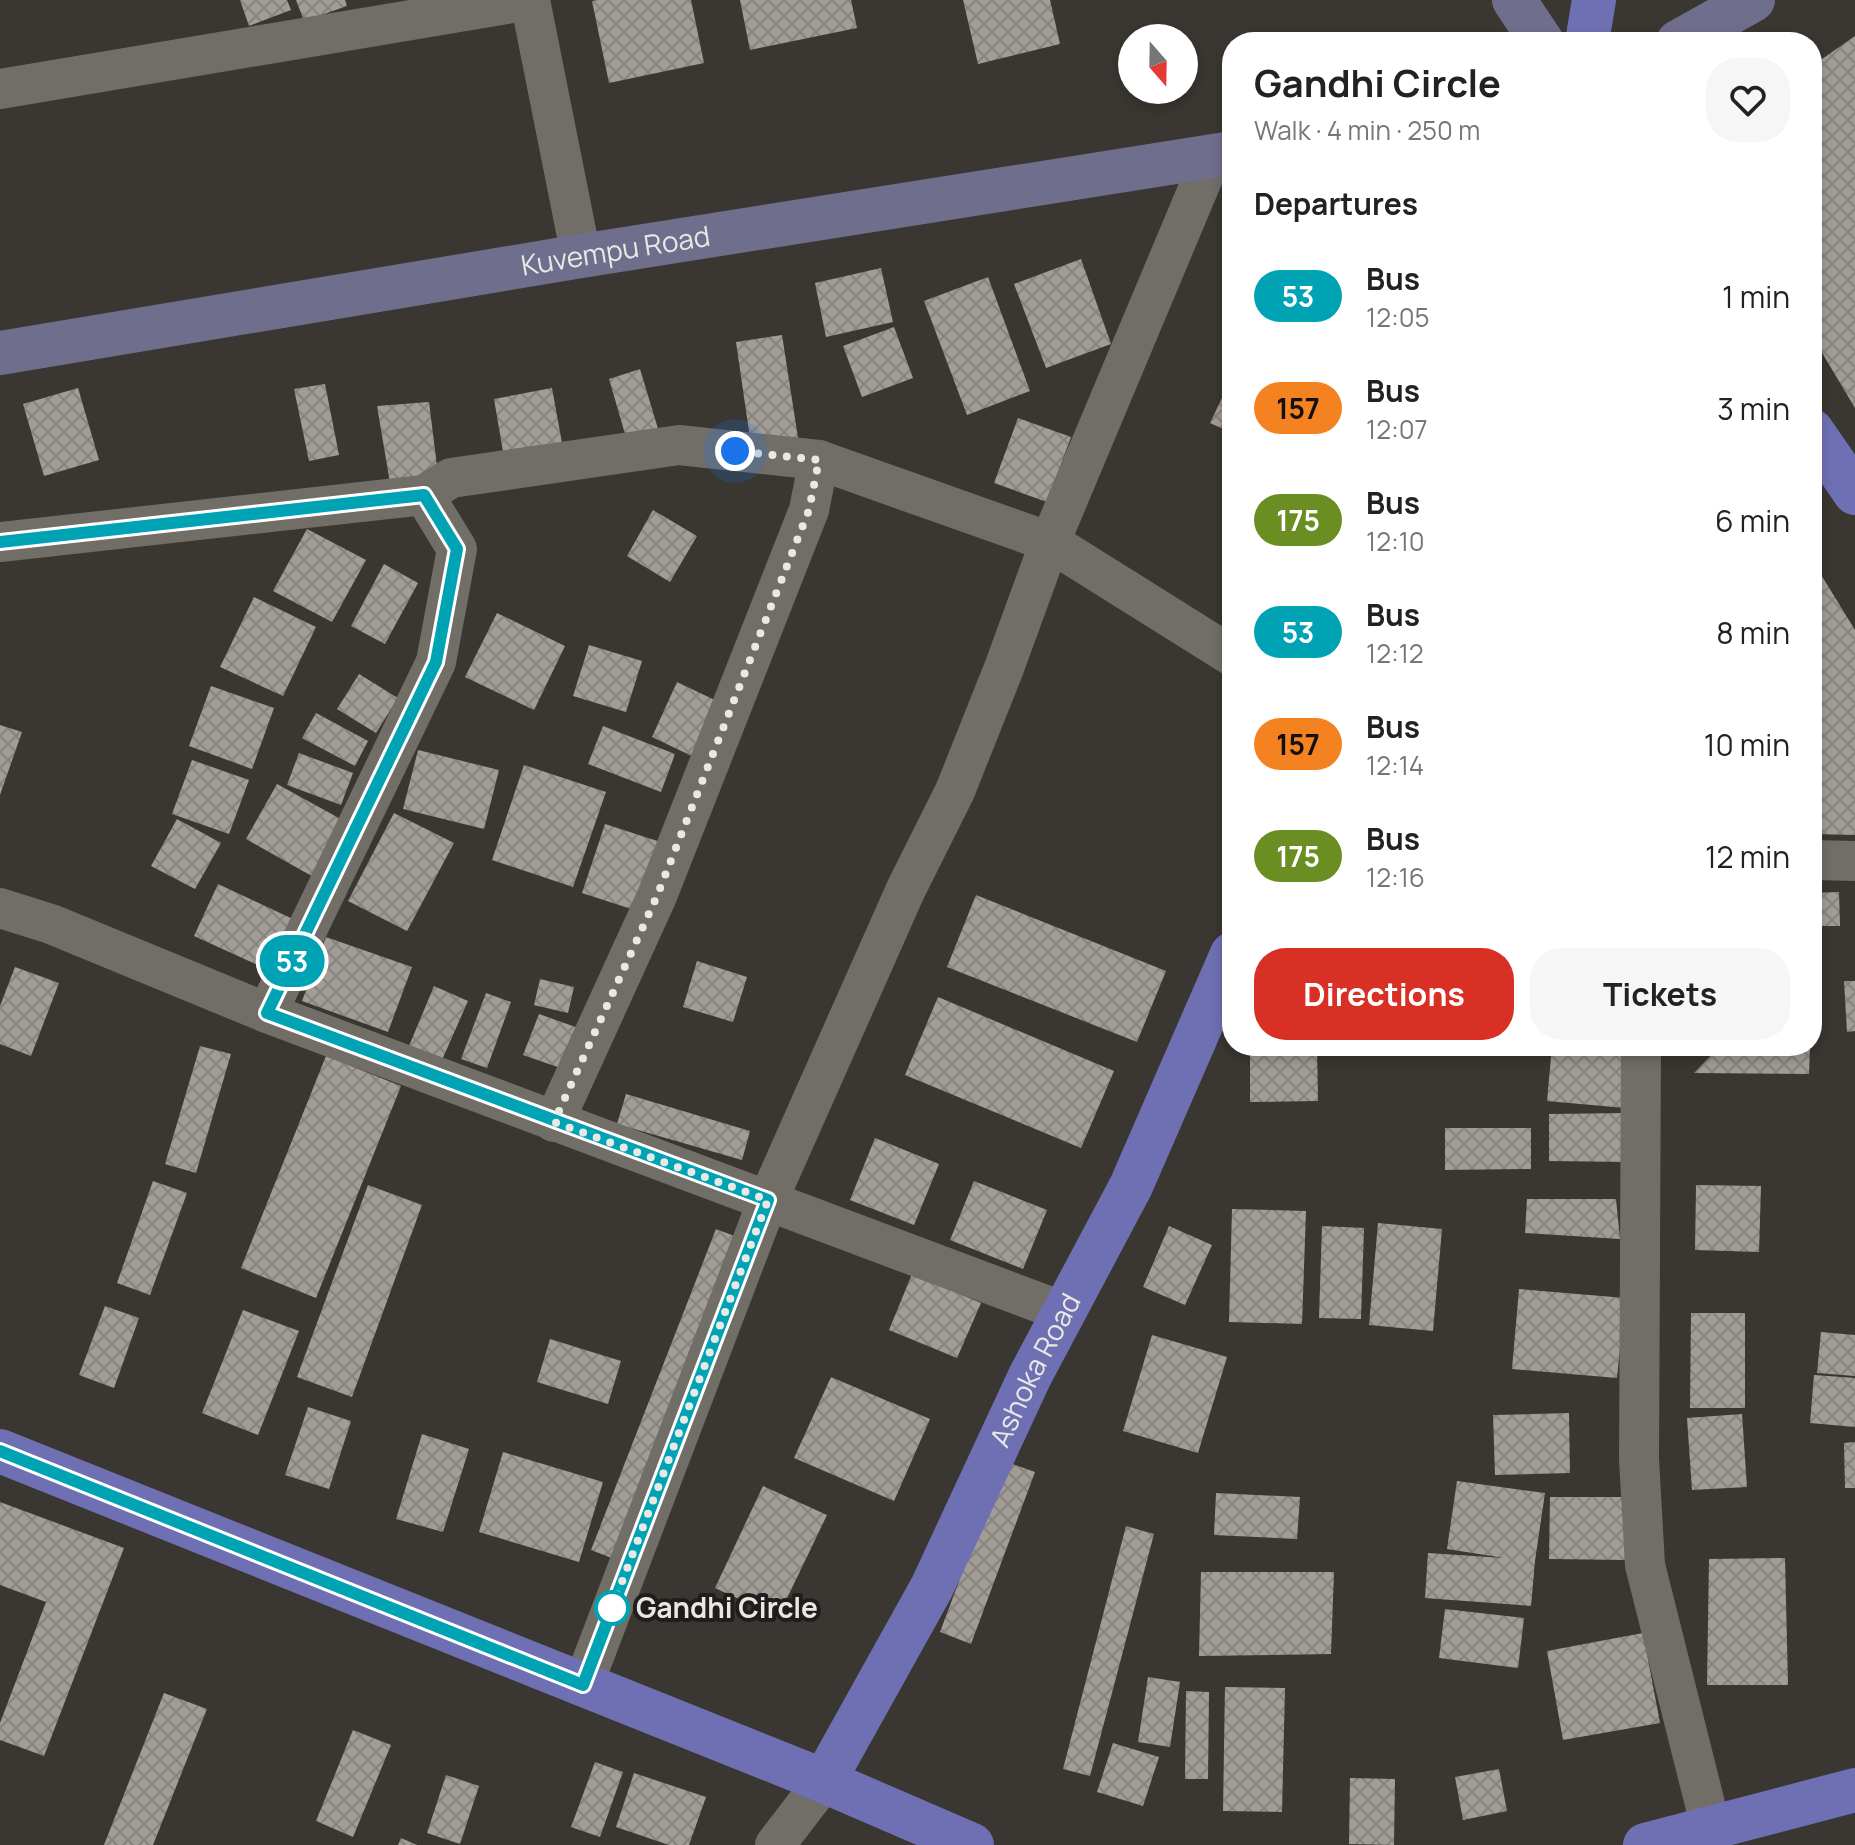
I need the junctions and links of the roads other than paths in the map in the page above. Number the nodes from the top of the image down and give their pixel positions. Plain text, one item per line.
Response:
1 (530, 0) edge
2 (1514, 0) edge
3 (1594, 0) edge
4 (1753, 0) edge
5 (1535, 32) edge
6 (1589, 32) edge
7 (1696, 32) edge
8 (0, 89) edge
9 (1222, 155) edge
10 (581, 256) junction
11 (0, 353) edge
12 (1822, 445) edge
13 (819, 460) junction
14 (1854, 488) edge
15 (424, 495) junction
16 (0, 542) edge
17 (1050, 542) junction
18 (1222, 650) edge
19 (1822, 860) edge
20 (1855, 861) edge
21 (0, 908) edge
22 (1222, 977) edge
23 (267, 1013) junction
24 (1641, 1056) edge
25 (554, 1122) junction
26 (768, 1200) junction
27 (1064, 1312) junction
28 (0, 1451) edge
29 (583, 1685) junction
30 (824, 1781) junction
31 (1855, 1790) edge
32 (1711, 1828) junction
33 (775, 1845) edge
34 (972, 1845) edge
35 (1645, 1845) edge

1 - 8 street
1 - 10 street
2 - 5 street
3 - 6 main road
4 - 7 street
9 - 10 street, Kuvempu Road
9 - 17 street
10 - 11 street, Kuvempu Road
12 - 14 main road
13 - 15 street
13 - 17 street
13 - 25 street
15 - 16 street
15 - 23 street
17 - 18 street
17 - 26 street
19 - 20 street
21 - 23 street
22 - 27 main road, Ashoka Road
23 - 25 street
24 - 32 street
25 - 26 street
26 - 27 street
26 - 29 street
27 - 30 main road, Ashoka Road
28 - 29 main road
29 - 30 main road
30 - 33 street
30 - 34 main road
31 - 32 main road
32 - 35 main road

